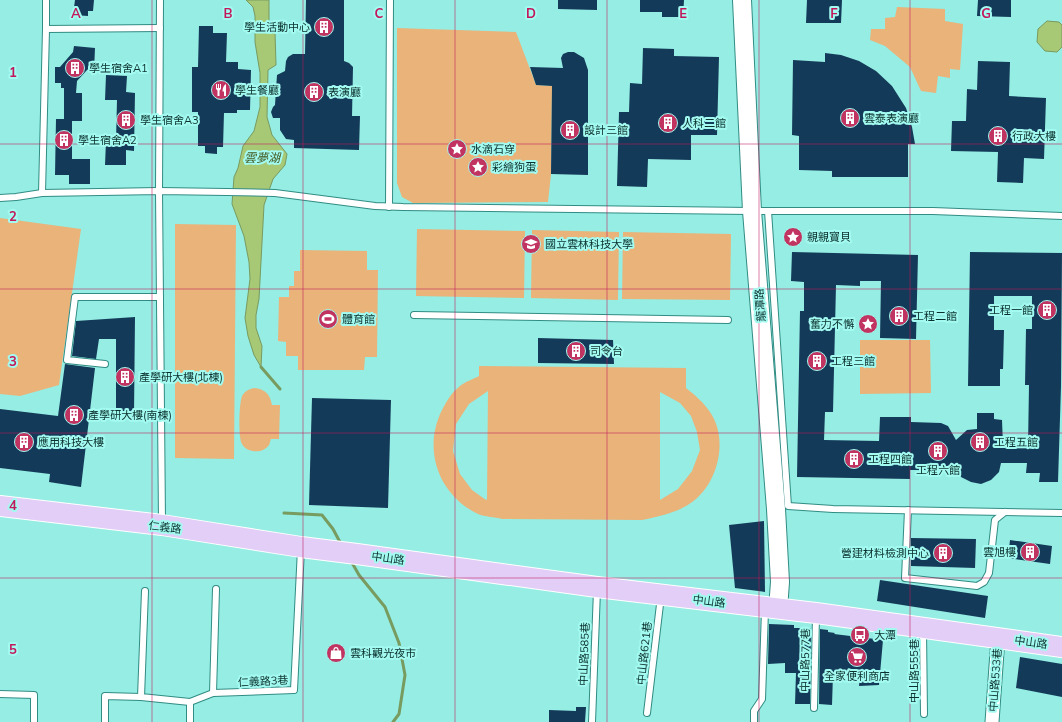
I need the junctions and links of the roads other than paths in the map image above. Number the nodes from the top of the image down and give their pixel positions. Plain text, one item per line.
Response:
1 (46, 0) edge
2 (160, 0) edge
3 (390, 0) edge
4 (742, 0) edge
5 (748, 0) edge
6 (160, 28) junction
7 (46, 29) junction
8 (751, 54) dead end
9 (160, 191) junction
10 (42, 193) junction
11 (0, 198) edge
12 (389, 207) junction
13 (760, 209) junction
14 (1062, 216) edge
15 (160, 298) junction
16 (414, 315) dead end
17 (728, 320) dead end
18 (105, 364) dead end
19 (0, 506) edge
20 (908, 510) junction
21 (1005, 512) junction
22 (1062, 513) edge
23 (162, 525) junction
24 (301, 547) junction
25 (330, 550) joint
26 (597, 587) junction
27 (216, 589) dead end
28 (145, 590) dead end
29 (661, 595) junction
30 (771, 608) junction
31 (816, 613) junction
32 (923, 628) junction
33 (998, 638) junction
34 (1062, 647) edge
35 (213, 693) junction
36 (0, 694) edge
37 (142, 697) junction
38 (190, 702) junction
39 (814, 708) dead end
40 (648, 713) dead end
41 (924, 714) dead end
42 (34, 722) edge
43 (105, 722) edge
44 (190, 722) edge
45 (592, 722) edge
46 (754, 722) edge
47 (992, 722) edge

1 - 7 lane
2 - 6 lane
3 - 12 lane
4 - 13 street, 龍潭路
5 - 8 lane
6 - 7 lane
6 - 9 lane
7 - 10 lane
9 - 10 lane
9 - 12 lane
9 - 15 lane
10 - 11 lane
12 - 13 lane
13 - 14 lane
13 - 20 lane
13 - 30 street, 龍潭路
15 - 18 lane
15 - 23 lane
16 - 17 lane
19 - 23 main road, 仁義路
20 - 21 lane
20 - 21 lane
21 - 22 lane
23 - 24 main road, 仁義路
24 - 25 main road, 仁義路
24 - 35 lane, 仁義路3巷
25 - 26 main road, 中山路
26 - 29 main road, 中山路
26 - 45 lane, 中山路585巷
27 - 35 lane
28 - 37 lane
29 - 30 main road, 中山路
29 - 40 lane, 中山路621巷
30 - 31 main road, 中山路
30 - 46 lane
31 - 32 main road, 中山路
31 - 39 lane, 中山路577巷
32 - 33 main road, 中山路
32 - 41 lane, 中山路555巷
33 - 34 main road, 中山路
33 - 47 street, 中山路533巷
35 - 38 lane, 仁義路3巷
36 - 42 lane
37 - 38 lane, 仁義路3巷
37 - 43 lane, 仁義路3巷
38 - 44 lane

